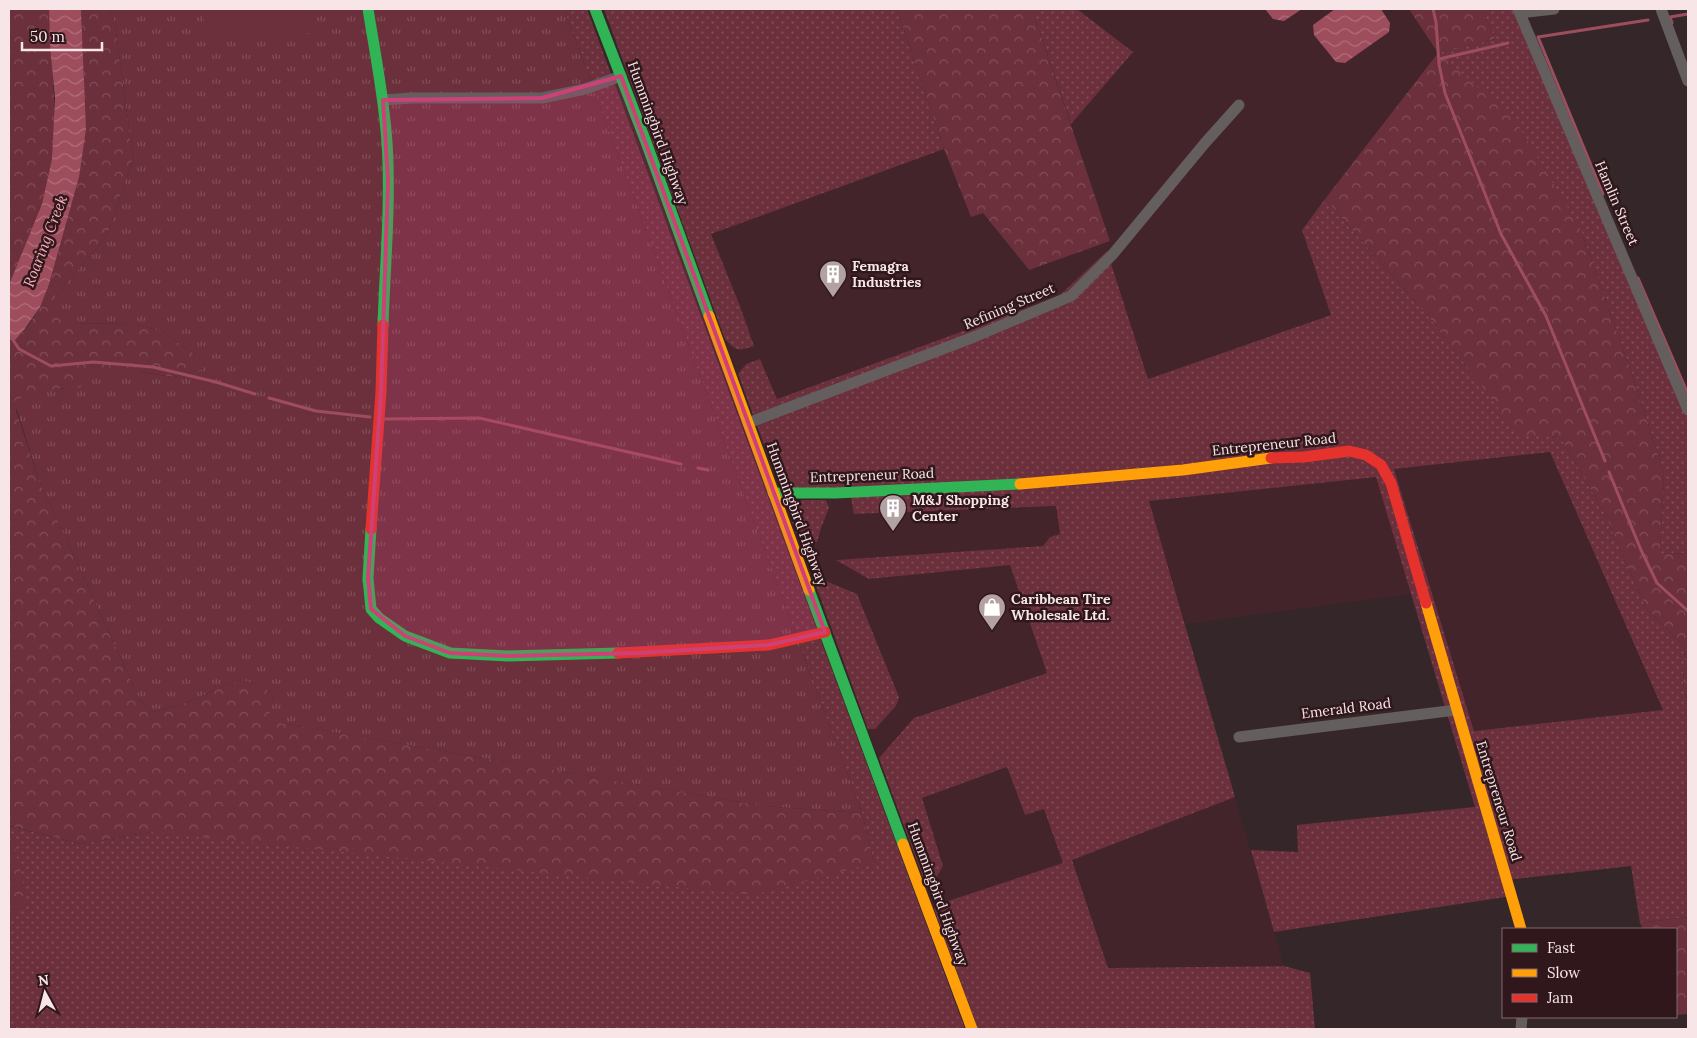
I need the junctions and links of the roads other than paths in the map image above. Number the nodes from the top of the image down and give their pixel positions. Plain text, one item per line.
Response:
1 (368, 9) edge
2 (595, 9) edge
3 (1554, 9) edge
4 (1662, 9) edge
5 (1519, 11) edge
6 (621, 76) junction
7 (1688, 81) edge
8 (383, 100) junction
9 (1239, 105) dead end
10 (1688, 410) edge
11 (748, 423) junction
12 (773, 493) junction
13 (825, 632) junction
14 (1456, 710) junction
15 (1239, 737) dead end
16 (1522, 928) edge
17 (972, 1029) edge

1 - 8 street
2 - 6 street, Hummingbird Highway
3 - 5 street
4 - 7 street
5 - 10 street, Hamlin Street
6 - 8 street
6 - 11 street, Hummingbird Highway
8 - 13 street
9 - 11 street, Refining Street
11 - 12 street, Hummingbird Highway
12 - 13 street, Hummingbird Highway
12 - 14 street, Entrepreneur Road
13 - 17 street, Hummingbird Highway
14 - 15 street, Emerald Road
14 - 16 street, Entrepreneur Road

